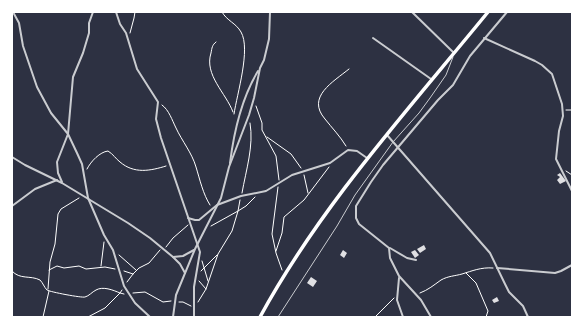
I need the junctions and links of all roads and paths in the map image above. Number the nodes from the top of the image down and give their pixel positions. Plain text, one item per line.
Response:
1 (14, 12) edge
2 (93, 12) edge
3 (116, 12) edge
4 (135, 12) edge
5 (222, 12) edge
6 (270, 12) edge
7 (412, 12) edge
8 (488, 12) edge
9 (507, 12) edge
10 (374, 38) dead end
11 (484, 38) junction
12 (216, 42) dead end
13 (129, 45) junction
14 (454, 54) junction
15 (260, 68) junction
16 (349, 68) dead end
17 (431, 79) junction
18 (254, 98) junction
19 (158, 102) junction
20 (564, 110) junction
21 (572, 110) edge
22 (234, 114) junction
23 (249, 115) junction
24 (234, 118) dead end
25 (68, 134) junction
26 (386, 134) junction
27 (266, 136) junction
28 (393, 142) junction
29 (398, 148) junction
30 (348, 150) junction
31 (12, 157) edge
32 (367, 158) junction
33 (330, 163) junction
34 (171, 164) junction
35 (229, 167) junction
36 (562, 169) junction
37 (304, 172) junction
38 (572, 175) edge
39 (84, 176) junction
40 (56, 180) junction
41 (279, 182) junction
42 (62, 183) junction
43 (572, 190) edge
44 (259, 192) junction
45 (308, 194) junction
46 (82, 195) junction
47 (241, 196) junction
48 (88, 198) junction
49 (217, 205) junction
50 (12, 206) edge
51 (213, 208) junction
52 (238, 211) junction
53 (188, 218) junction
54 (190, 224) junction
55 (205, 230) junction
56 (104, 235) junction
57 (198, 246) junction
58 (389, 248) junction
59 (163, 249) junction
60 (195, 249) junction
61 (113, 250) junction
62 (200, 252) junction
63 (276, 253) junction
64 (218, 254) junction
65 (173, 256) junction
66 (416, 260) dead end
67 (572, 265) edge
68 (102, 267) junction
69 (204, 267) junction
70 (497, 268) junction
71 (49, 270) junction
72 (120, 270) junction
73 (12, 271) edge
74 (136, 271) junction
75 (185, 273) junction
76 (466, 273) junction
77 (133, 274) junction
78 (284, 276) junction
79 (399, 276) junction
80 (195, 278) junction
81 (208, 282) junction
82 (124, 286) junction
83 (206, 289) junction
84 (49, 291) junction
85 (120, 293) junction
86 (128, 293) junction
87 (398, 293) junction
88 (415, 294) junction
89 (175, 299) junction
90 (175, 304) junction
91 (193, 306) junction
92 (43, 317) edge
93 (88, 317) edge
94 (150, 317) edge
95 (173, 317) edge
96 (194, 317) edge
97 (260, 317) edge
98 (278, 317) edge
99 (375, 317) edge
100 (403, 317) edge
101 (431, 317) edge
102 (486, 317) edge
103 (528, 317) edge

1 - 25 street
2 - 25 street
3 - 13 street
4 - 13 path
5 - 22 path
6 - 15 street
7 - 14 street
8 - 14 highway
9 - 11 street
10 - 17 street
11 - 20 street
11 - 29 street
12 - 22 path
13 - 19 street
14 - 17 highway
14 - 28 lane
15 - 18 street
15 - 35 street
16 - 30 path
17 - 26 highway
18 - 23 street
18 - 27 path
19 - 34 street
19 - 51 path
20 - 21 path
20 - 36 street
22 - 24 path
23 - 35 street
23 - 47 path
25 - 39 street
25 - 42 street
26 - 28 street
26 - 32 highway
27 - 37 path
27 - 41 path
28 - 29 street
28 - 98 lane
29 - 58 street
29 - 70 street
30 - 32 street
30 - 33 street
31 - 40 street
32 - 78 highway
33 - 37 street
33 - 45 path
34 - 39 path
34 - 53 street
35 - 49 street
36 - 38 path
36 - 43 street
37 - 41 street
37 - 45 path
39 - 48 street
40 - 42 street
40 - 50 street
41 - 44 street
41 - 63 path
42 - 46 street
44 - 47 street
44 - 52 path
45 - 63 path
46 - 48 street
46 - 71 path
47 - 49 street
47 - 52 path
48 - 56 street
48 - 59 street
49 - 51 street
49 - 55 street
51 - 53 street
52 - 55 path
52 - 64 path
53 - 54 street
54 - 57 street
54 - 59 path
55 - 57 street
56 - 61 street
56 - 68 path
57 - 60 street
57 - 62 street
58 - 66 street
58 - 79 street
59 - 65 street
59 - 74 path
60 - 65 street
60 - 75 street
61 - 72 street
61 - 74 path
62 - 69 path
62 - 80 street
63 - 78 path
64 - 69 path
64 - 81 path
65 - 75 street
67 - 70 street
68 - 71 path
68 - 72 path
69 - 81 path
70 - 76 path
70 - 103 street
71 - 84 path
72 - 77 path
72 - 82 street
73 - 84 path
74 - 77 path
75 - 89 street
76 - 88 path
76 - 102 path
77 - 82 path
78 - 97 highway
79 - 87 street
79 - 88 street
80 - 83 path
80 - 91 street
81 - 83 path
82 - 86 street
83 - 91 path
84 - 85 path
84 - 92 path
85 - 86 path
85 - 93 path
86 - 89 path
86 - 94 street
87 - 99 path
87 - 100 street
88 - 101 street
89 - 90 street
90 - 91 path
90 - 95 street
91 - 96 street

